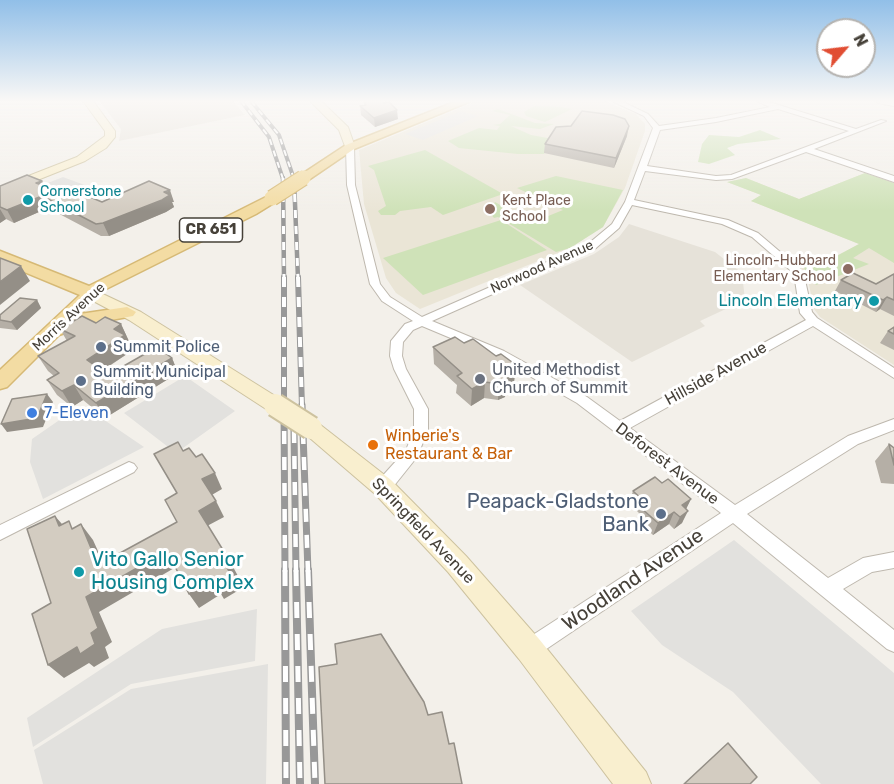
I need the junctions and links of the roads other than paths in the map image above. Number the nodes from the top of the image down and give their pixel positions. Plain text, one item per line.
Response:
1 (109, 138) edge
2 (347, 138) edge
3 (374, 138) edge
4 (653, 138) edge
5 (839, 138) edge
6 (350, 147) junction
7 (808, 150) junction
8 (642, 168) junction
9 (894, 179) edge
10 (0, 191) edge
11 (629, 202) junction
12 (2, 260) edge
13 (90, 293) junction
14 (127, 312) junction
15 (419, 320) junction
16 (813, 321) junction
17 (42, 341) junction
18 (894, 374) edge
19 (0, 382) edge
20 (894, 424) edge
21 (620, 427) junction
22 (129, 468) dead end
23 (383, 487) junction
24 (734, 514) junction
25 (0, 532) edge
26 (894, 560) edge
27 (829, 587) junction
28 (894, 642) edge
29 (529, 649) junction
30 (634, 784) edge

1 - 10 main road
2 - 6 main road
3 - 6 main road, Morris Avenue
4 - 8 street, Norwood Avenue
5 - 7 street
6 - 13 main road, Morris Avenue / CR 651, bridge
6 - 15 street, Deforest Avenue
7 - 8 street
7 - 9 street
8 - 11 street, Norwood Avenue
11 - 15 street, Norwood Avenue
11 - 16 street
12 - 13 main road, Springfield Avenue
13 - 14 main road, Springfield Avenue
13 - 17 main road, Morris Avenue
14 - 17 main road
14 - 23 main road, Springfield Avenue, bridge
15 - 21 street, Deforest Avenue
15 - 23 street
16 - 18 street
16 - 21 street, Hillside Avenue
17 - 19 main road, Morris Avenue
20 - 24 street, Woodland Avenue
21 - 24 street, Deforest Avenue
22 - 25 street
23 - 29 main road, Springfield Avenue
24 - 27 street, Deforest Avenue
24 - 29 street, Woodland Avenue
26 - 27 street
27 - 28 street, Deforest Avenue
29 - 30 main road, Springfield Avenue

